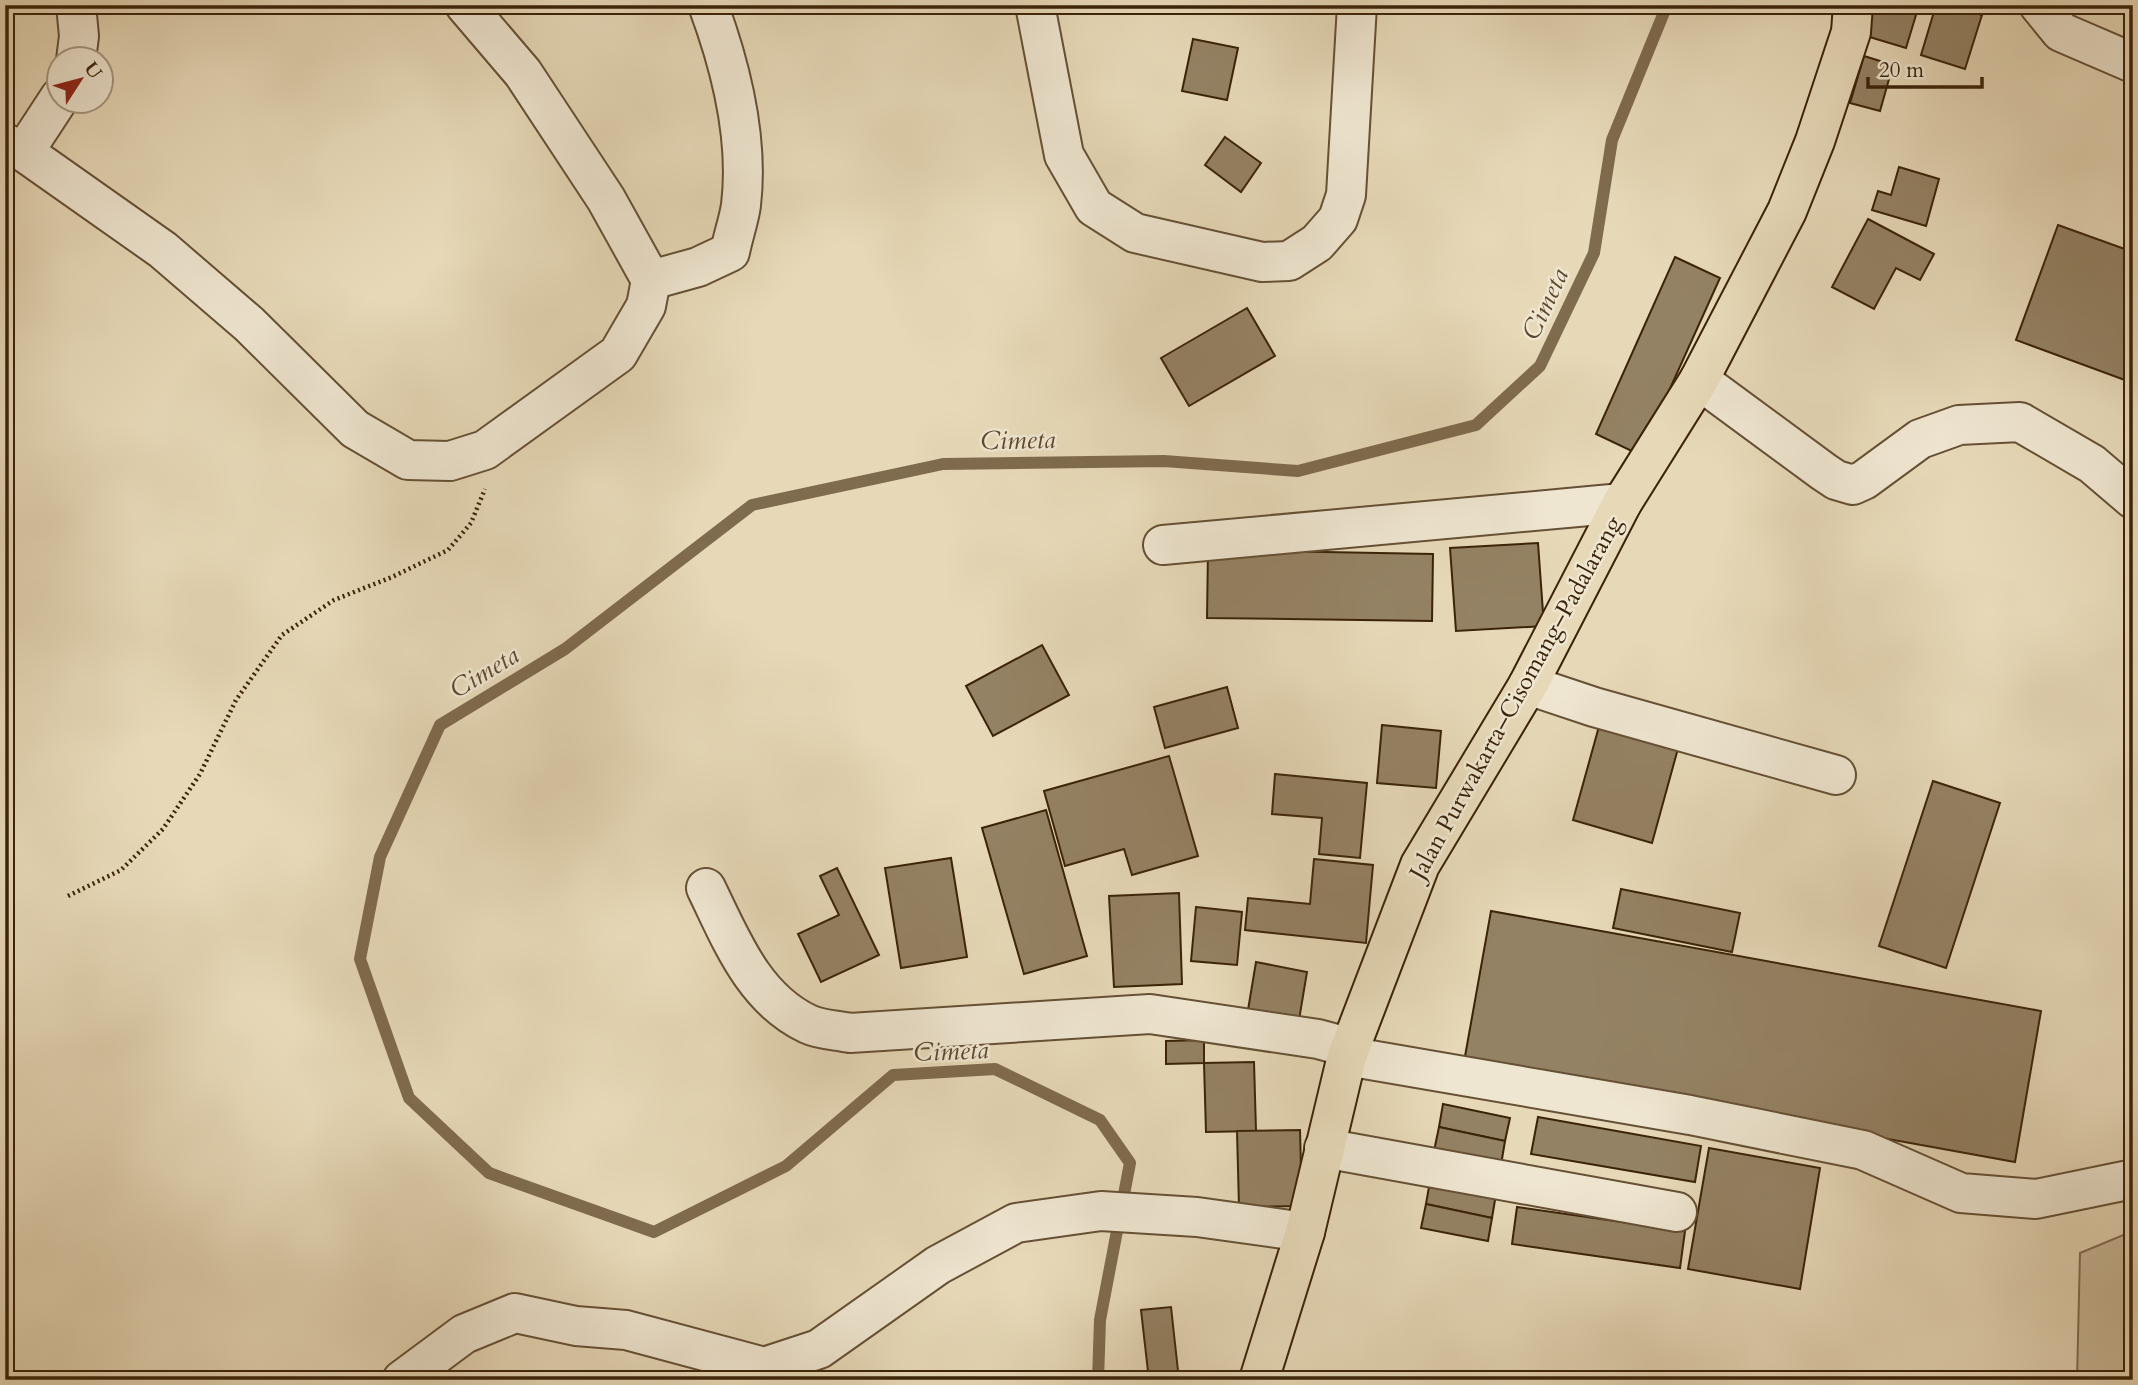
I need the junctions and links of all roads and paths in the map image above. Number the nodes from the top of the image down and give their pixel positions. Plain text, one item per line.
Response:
1 (76, 5) edge
2 (465, 5) edge
3 (708, 5) edge
4 (1035, 5) edge
5 (1357, 5) edge
6 (1853, 5) edge
7 (2039, 5) edge
8 (78, 46) edge
9 (2133, 63) edge
10 (46, 113) edge
11 (15, 148) edge
12 (651, 279) junction
13 (1699, 380) junction
14 (485, 450) junction
15 (2133, 499) edge
16 (1622, 503) junction
17 (1163, 545) dead end
18 (1528, 685) junction
19 (1836, 775) dead end
20 (706, 888) dead end
21 (68, 896) dead end
22 (1349, 1052) junction
23 (1324, 1148) junction
24 (2133, 1179) edge
25 (1677, 1212) dead end
26 (1305, 1232) junction
27 (402, 1380) edge
28 (1259, 1380) edge

1 - 8 street
2 - 12 street
3 - 12 street
4 - 5 street
6 - 13 highway, Jalan Purwakarta–Cisomang–Padalarang
7 - 9 street
10 - 11 street
11 - 14 street
12 - 14 street
13 - 15 street
13 - 16 highway, Jalan Purwakarta–Cisomang–Padalarang
14 - 21 path
16 - 17 street
16 - 18 highway, Jalan Purwakarta–Cisomang–Padalarang
18 - 19 street
18 - 22 highway, Jalan Purwakarta–Cisomang–Padalarang
20 - 22 street
22 - 23 highway, Jalan Purwakarta–Cisomang–Padalarang
22 - 24 street
23 - 25 street
23 - 26 highway, Jalan Purwakarta–Cisomang–Padalarang
26 - 27 street
26 - 28 highway, Jalan Purwakarta–Cisomang–Padalarang

